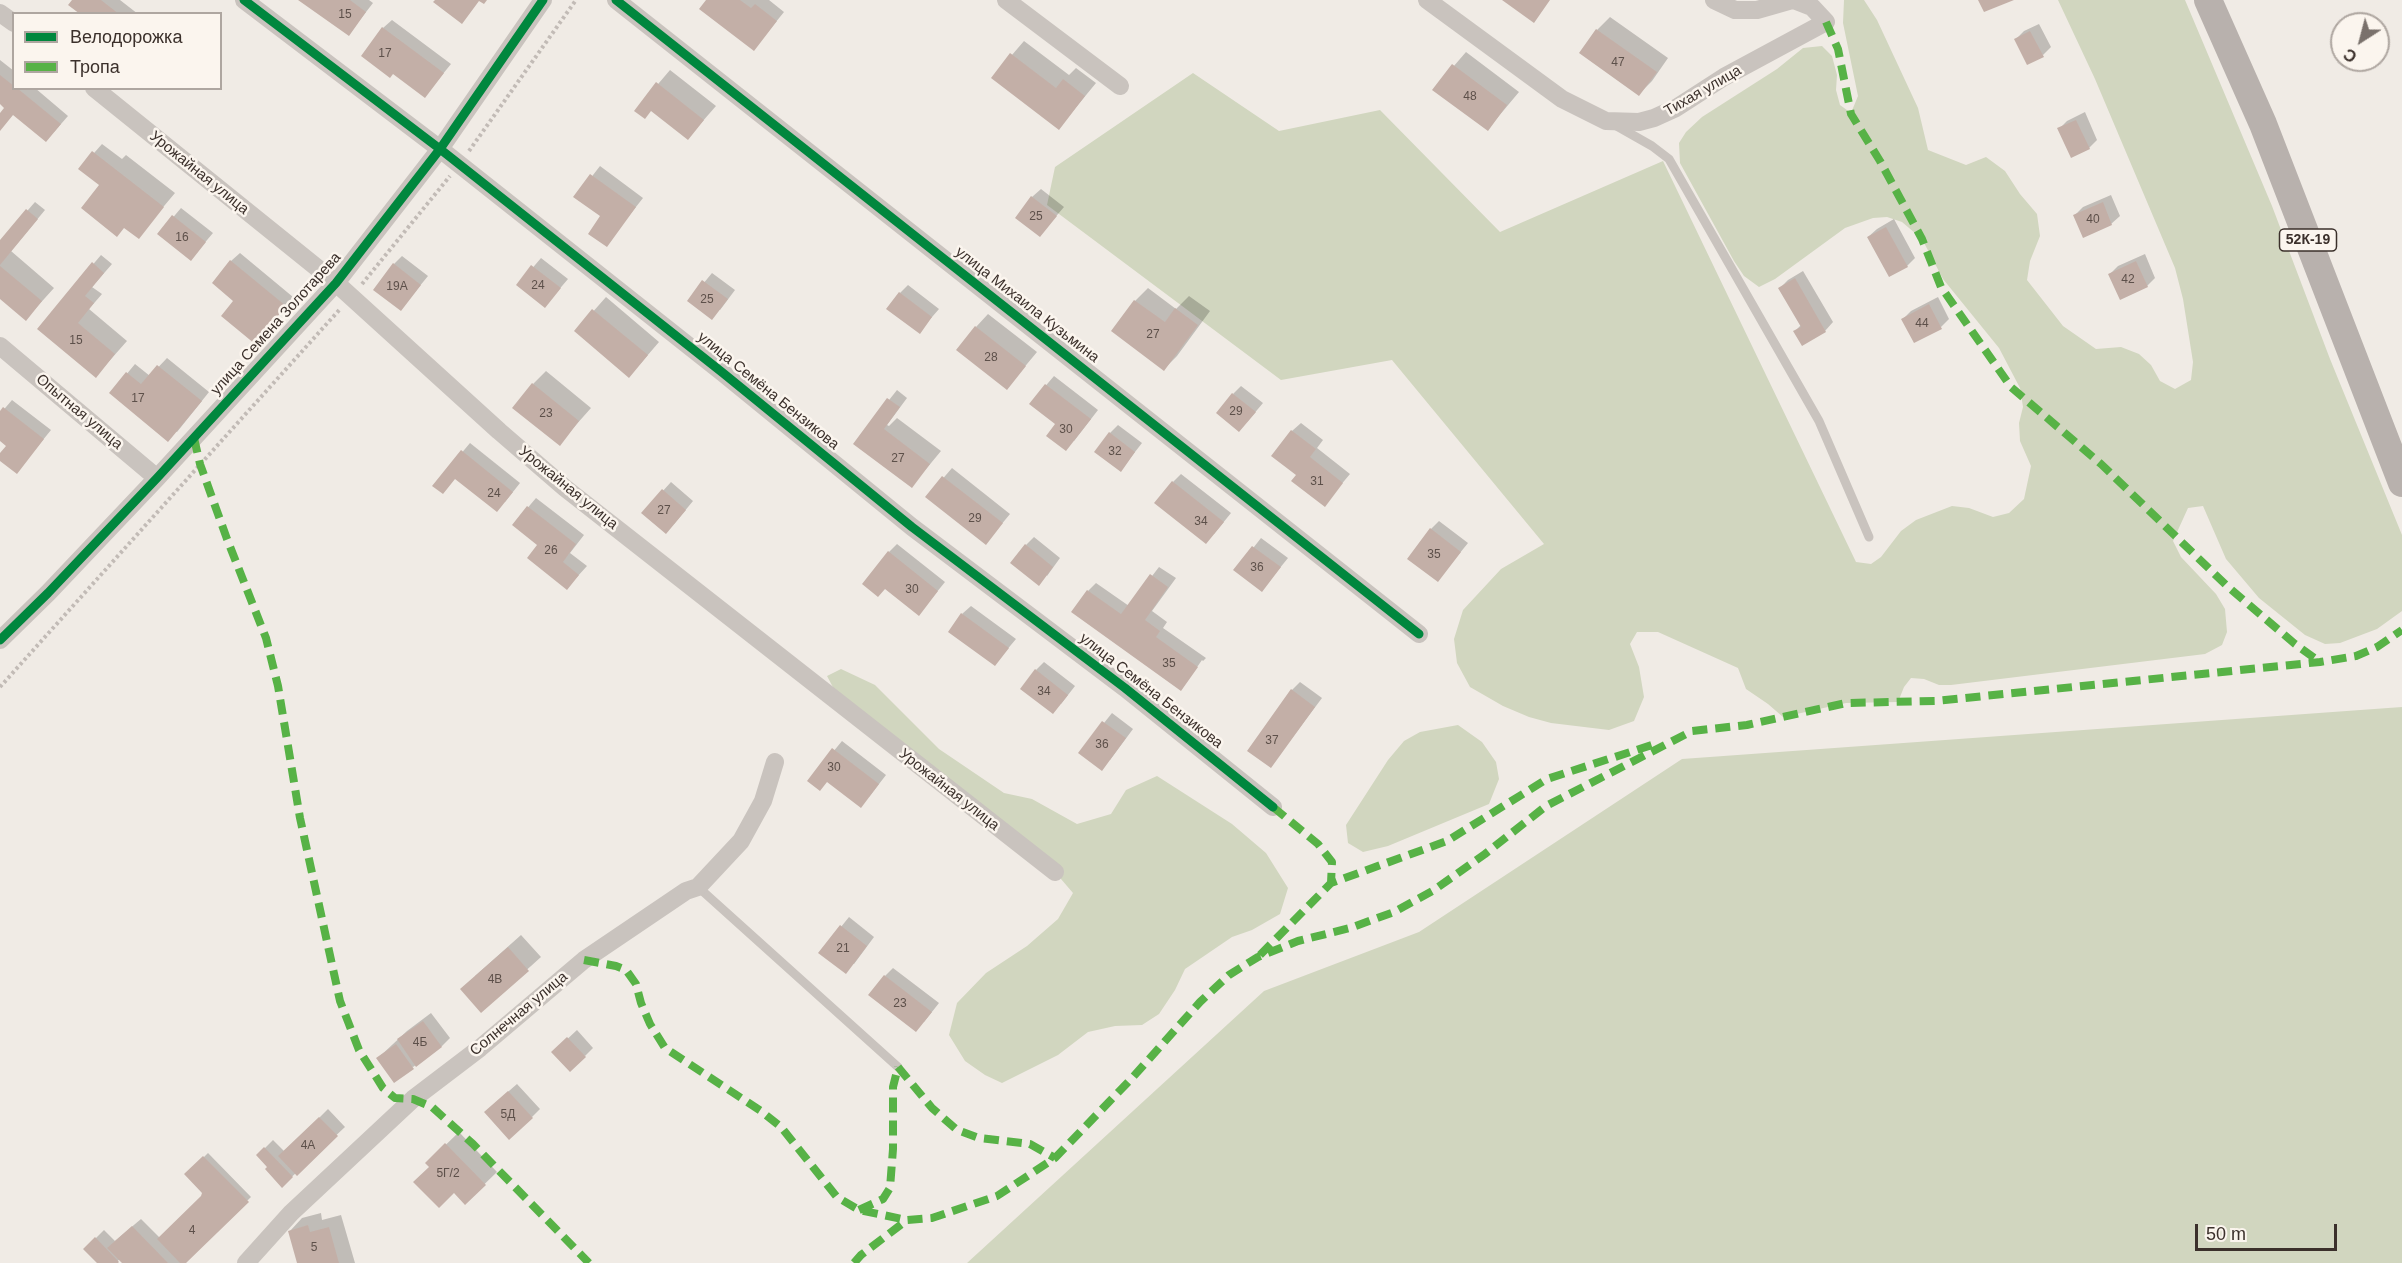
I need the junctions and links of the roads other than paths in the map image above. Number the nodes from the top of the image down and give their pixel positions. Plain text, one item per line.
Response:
1 (244, 0) edge
2 (543, 0) edge
3 (616, 0) edge
4 (1006, 0) edge
5 (1427, 0) edge
6 (1714, 0) edge
7 (1793, 0) edge
8 (2208, 0) edge
9 (1120, 86) dead end
10 (96, 90) edge
11 (1606, 121) junction
12 (440, 149) junction
13 (336, 283) junction
14 (0, 346) edge
15 (157, 478) junction
16 (2402, 483) edge
17 (1869, 537) dead end
18 (1419, 634) dead end
19 (0, 640) edge
20 (775, 762) dead end
21 (1273, 807) dead end
22 (1055, 873) dead end
23 (698, 887) junction
24 (898, 1067) dead end
25 (246, 1263) edge

1 - 12 street, улица Семёна Бензикова
2 - 12 street, улица Семена Золотарева
3 - 18 street, улица Михаила Кузьмина
4 - 9 street
5 - 11 street, Тихая улица
6 - 7 street
7 - 11 street, Тихая улица
8 - 16 main road, 52К-19
10 - 13 street, Урожайная улица
11 - 17 lane
12 - 13 street, улица Семена Золотарева
12 - 21 street, улица Семёна Бензикова
13 - 15 street, улица Семена Золотарева
13 - 22 street, Урожайная улица
14 - 15 street, Опытная улица
15 - 19 street, улица Семена Золотарева
20 - 23 street, Солнечная улица
23 - 24 lane
23 - 25 street, Солнечная улица

